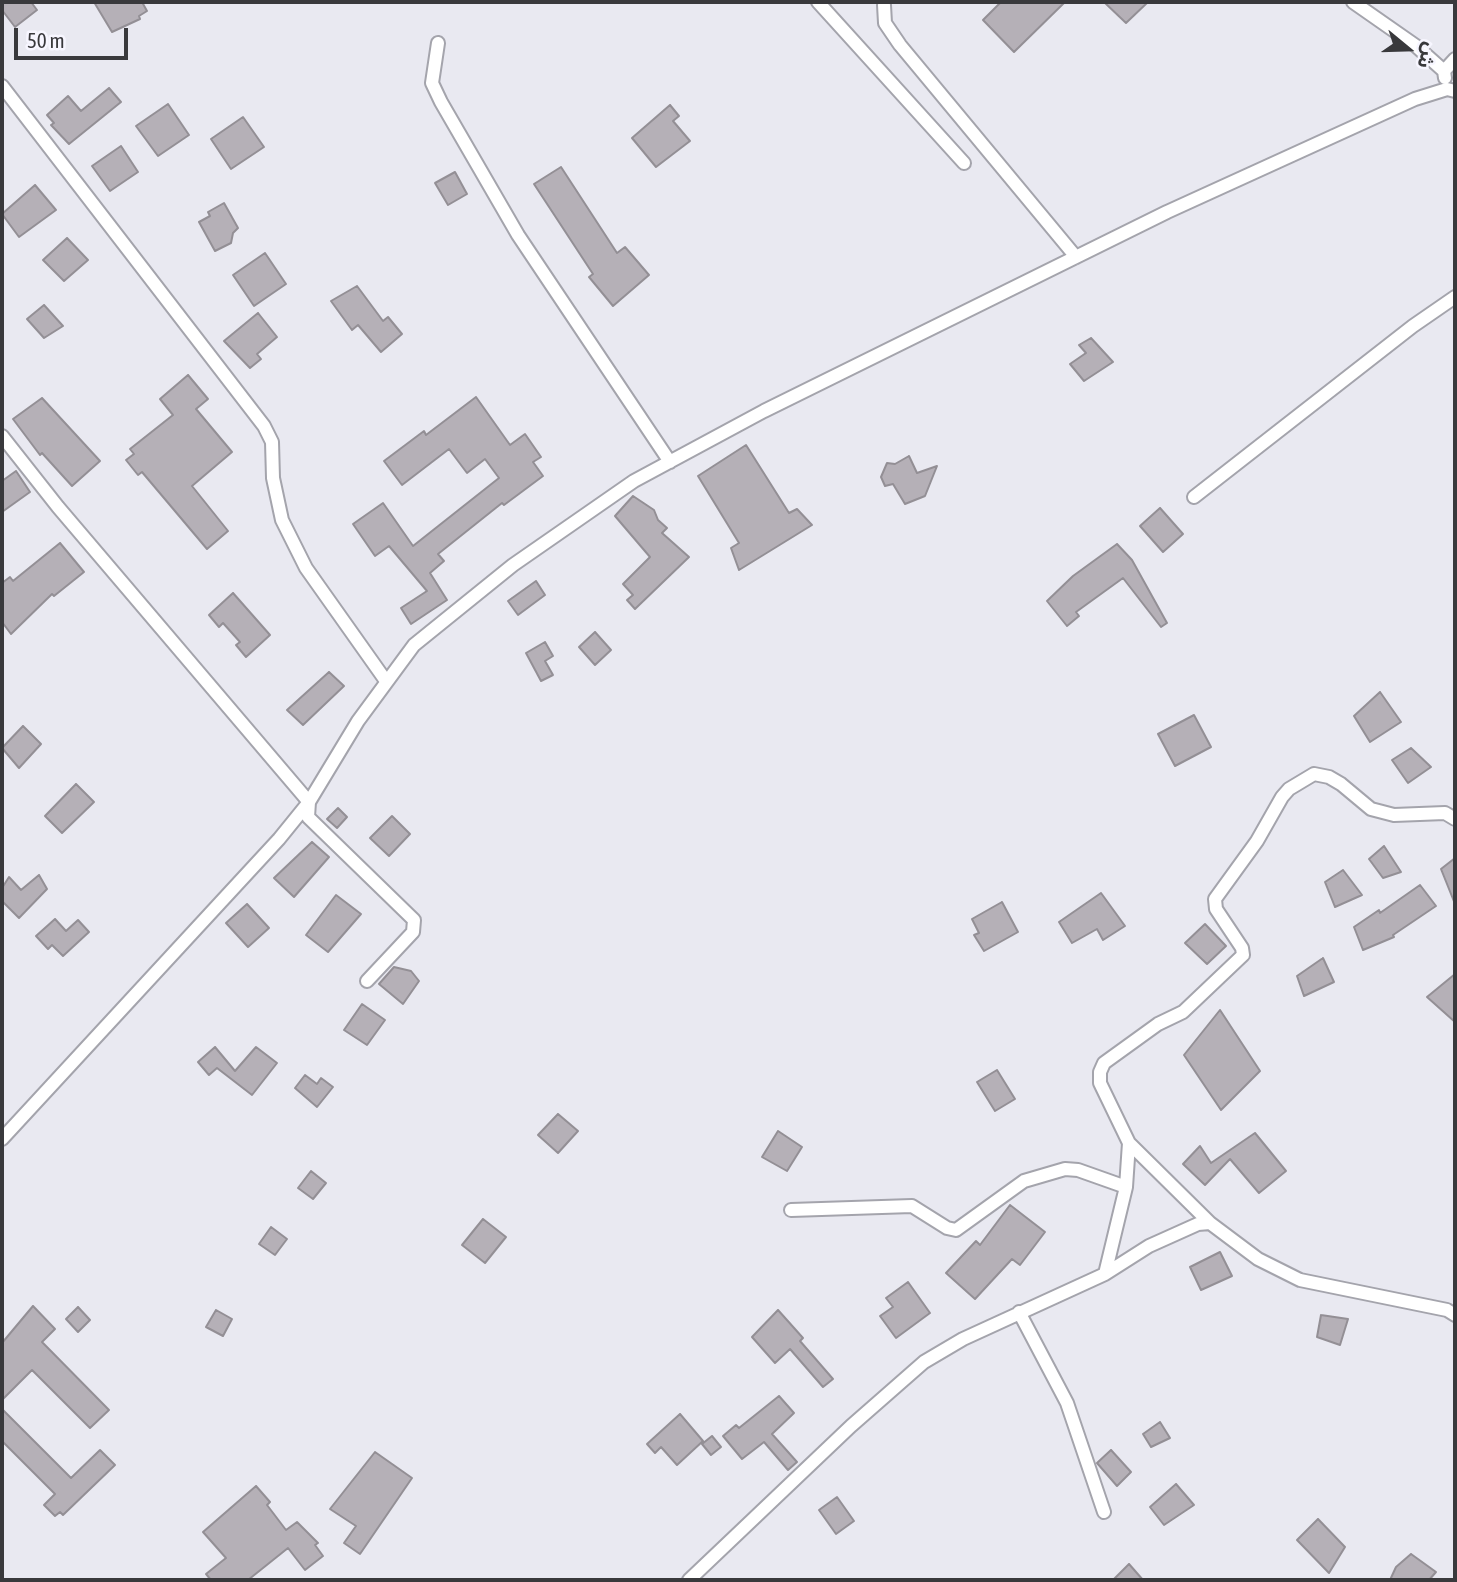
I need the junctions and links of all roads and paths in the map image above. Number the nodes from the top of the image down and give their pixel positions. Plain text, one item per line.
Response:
1 (818, 2) edge
2 (1353, 2) edge
3 (884, 5) dead end
4 (438, 43) dead end
5 (1455, 59) edge
6 (1444, 71) junction
7 (2, 86) edge
8 (1451, 90) edge
9 (964, 163) dead end
10 (1076, 257) junction
11 (1455, 297) edge
12 (2, 436) edge
13 (670, 462) junction
14 (1194, 497) dead end
15 (386, 681) junction
16 (309, 802) junction
17 (1455, 819) edge
18 (367, 981) dead end
19 (2, 1139) edge
20 (1129, 1143) junction
21 (1126, 1187) junction
22 (791, 1210) dead end
23 (1210, 1223) junction
24 (1105, 1274) junction
25 (1019, 1312) junction
26 (1455, 1315) edge
27 (1104, 1512) dead end
28 (689, 1580) edge

1 - 9 street
2 - 6 street
3 - 10 street
4 - 13 street
5 - 6 street
6 - 8 street
7 - 15 street
8 - 10 street
10 - 13 street
11 - 14 street
12 - 16 street
13 - 15 street
15 - 16 street
16 - 18 street
16 - 19 street
17 - 20 street
20 - 21 street
20 - 23 street
21 - 22 street
21 - 24 street
23 - 24 street
23 - 26 street
24 - 25 street
25 - 27 street
25 - 28 street

